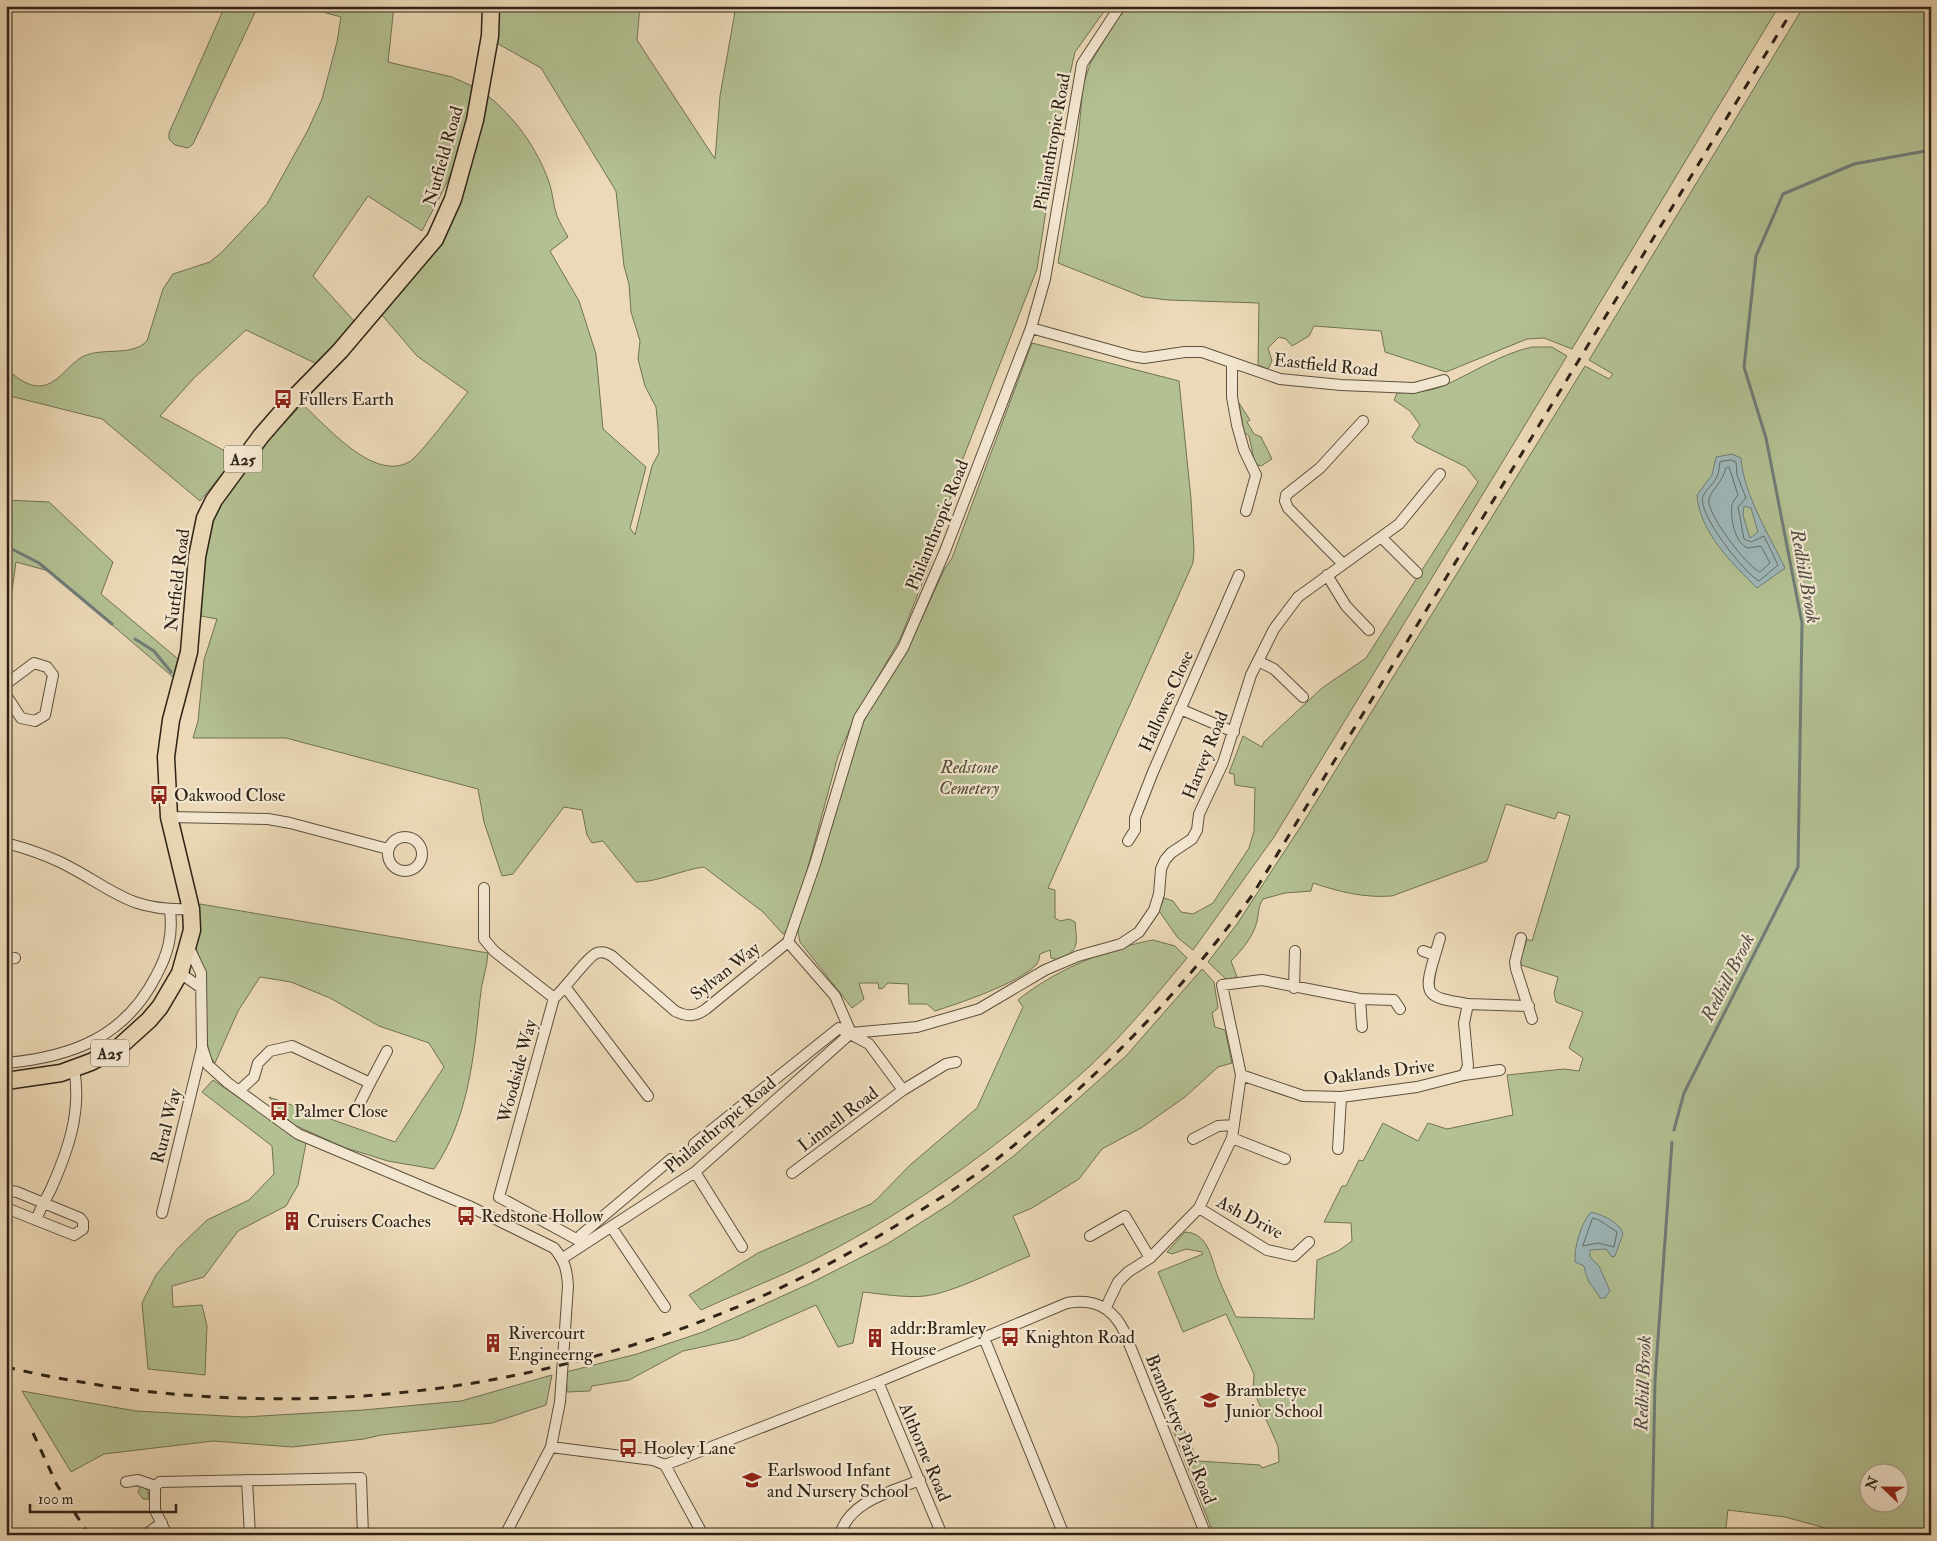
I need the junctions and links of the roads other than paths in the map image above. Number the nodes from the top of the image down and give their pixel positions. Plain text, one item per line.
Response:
1 (490, 6) edge
2 (1120, 6) edge
3 (1031, 328) junction
4 (1232, 363) junction
5 (1444, 380) dead end
6 (1363, 421) dead end
7 (1440, 474) dead end
8 (1246, 511) dead end
9 (1382, 538) junction
10 (1343, 564) junction
11 (1417, 573) dead end
12 (1239, 575) dead end
13 (1327, 576) junction
14 (1369, 630) dead end
15 (1258, 660) junction
16 (6, 684) edge
17 (6, 695) edge
18 (1303, 697) dead end
19 (1180, 710) junction
20 (1234, 732) junction
21 (169, 817) junction
22 (1128, 840) dead end
23 (6, 843) edge
24 (388, 849) dead end
25 (484, 888) dead end
26 (170, 910) junction
27 (191, 910) junction
28 (1440, 938) dead end
29 (1521, 938) dead end
30 (788, 942) junction
31 (189, 948) junction
32 (1295, 951) dead end
33 (1423, 951) dead end
34 (1435, 954) junction
35 (180, 972) junction
36 (200, 987) junction
37 (566, 988) junction
38 (1294, 988) junction
39 (554, 998) junction
40 (1360, 999) junction
41 (1468, 1004) junction
42 (1529, 1006) junction
43 (1400, 1009) dead end
44 (1532, 1019) dead end
45 (1362, 1027) dead end
46 (851, 1033) junction
47 (202, 1047) junction
48 (387, 1051) dead end
49 (956, 1062) dead end
50 (6, 1063) edge
51 (74, 1069) junction
52 (1500, 1070) dead end
53 (1241, 1075) junction
54 (1464, 1075) junction
55 (6, 1081) edge
56 (370, 1083) junction
57 (240, 1090) junction
58 (903, 1090) junction
59 (648, 1096) dead end
60 (1341, 1097) junction
61 (355, 1113) dead end
62 (1234, 1125) junction
63 (1232, 1138) junction
64 (1193, 1139) dead end
65 (694, 1144) dead end
66 (1338, 1149) dead end
67 (671, 1159) dead end
68 (1285, 1159) dead end
69 (695, 1172) junction
70 (792, 1173) dead end
71 (6, 1190) edge
72 (42, 1203) junction
73 (6, 1208) edge
74 (1199, 1208) junction
75 (162, 1213) dead end
76 (36, 1220) junction
77 (612, 1228) junction
78 (1090, 1236) dead end
79 (580, 1242) junction
80 (1310, 1242) dead end
81 (742, 1248) dead end
82 (563, 1258) junction
83 (1150, 1258) junction
84 (665, 1307) dead end
85 (1106, 1307) junction
86 (984, 1338) junction
87 (878, 1382) junction
88 (551, 1447) junction
89 (665, 1465) junction
90 (247, 1480) junction
91 (920, 1480) junction
92 (126, 1482) dead end
93 (155, 1486) junction
94 (162, 1523) junction
95 (145, 1535) edge
96 (168, 1535) edge
97 (250, 1535) edge
98 (363, 1535) edge
99 (505, 1535) edge
100 (703, 1535) edge
101 (840, 1535) edge
102 (942, 1535) edge
103 (1064, 1535) edge
104 (1206, 1535) edge

1 - 21 main road, Nutfield Road / A25
2 - 3 street, Philanthropic Road
3 - 4 street, Eastfield Road
3 - 30 street, Philanthropic Road
4 - 5 street, Eastfield Road
4 - 8 street
6 - 10 street
7 - 9 street, Harvey Road
9 - 10 street, Harvey Road
9 - 11 street
10 - 13 street, Harvey Road
12 - 19 street, Hallowes Close
13 - 14 street
13 - 15 street, Harvey Road
15 - 18 street
15 - 20 street, Harvey Road
16 - 17 street
19 - 20 street
19 - 22 street, Hallowes Close
20 - 46 street, Harvey Road
21 - 24 street
21 - 27 main road, Nutfield Road / A25
23 - 26 street
25 - 39 street
26 - 27 street
26 - 50 street
27 - 31 main road, Nutfield Road / A25
28 - 34 street
29 - 42 street
30 - 37 street, Sylvan Way
30 - 46 street
31 - 35 main road, Nutfield Road / A25
31 - 36 street
32 - 38 street
33 - 34 street
34 - 41 street
35 - 36 street
35 - 51 main road, A25
36 - 47 street
37 - 39 street, Sylvan Way
37 - 59 street
38 - 40 street
38 - 53 street
39 - 79 street, Woodside Way
40 - 43 street
40 - 45 street
41 - 42 street
41 - 54 street
42 - 44 street
46 - 58 street, Linnell Road
46 - 65 street
46 - 69 street, Philanthropic Road
47 - 57 street
47 - 75 street, Rural Way
48 - 56 street
49 - 58 street, Linnell Road
51 - 55 main road, A25
51 - 72 street
52 - 54 street, Oaklands Drive
53 - 60 street, Oaklands Drive
53 - 62 street
54 - 60 street, Oaklands Drive
56 - 57 street
56 - 61 street
57 - 82 street
58 - 70 street, Linnell Road
60 - 66 street
62 - 63 street
62 - 64 street
63 - 68 street
63 - 74 street
67 - 79 street
69 - 77 street, Philanthropic Road
69 - 81 street
71 - 72 street
72 - 76 street
72 - 76 street
73 - 76 street
74 - 80 street, Ash Drive
74 - 83 street
77 - 79 street, Philanthropic Road
77 - 84 street
78 - 83 street
79 - 82 street, Philanthropic Road
82 - 88 street
83 - 85 street
85 - 86 street
85 - 104 street, Brambletye Park Road
86 - 87 street
86 - 103 street
87 - 89 street
87 - 91 street, Althorne Road
88 - 89 street
88 - 99 street
89 - 100 street
90 - 93 street
90 - 97 street
90 - 98 street
91 - 101 street
91 - 102 street, Althorne Road
92 - 93 street
93 - 94 street
94 - 95 street
94 - 96 street

